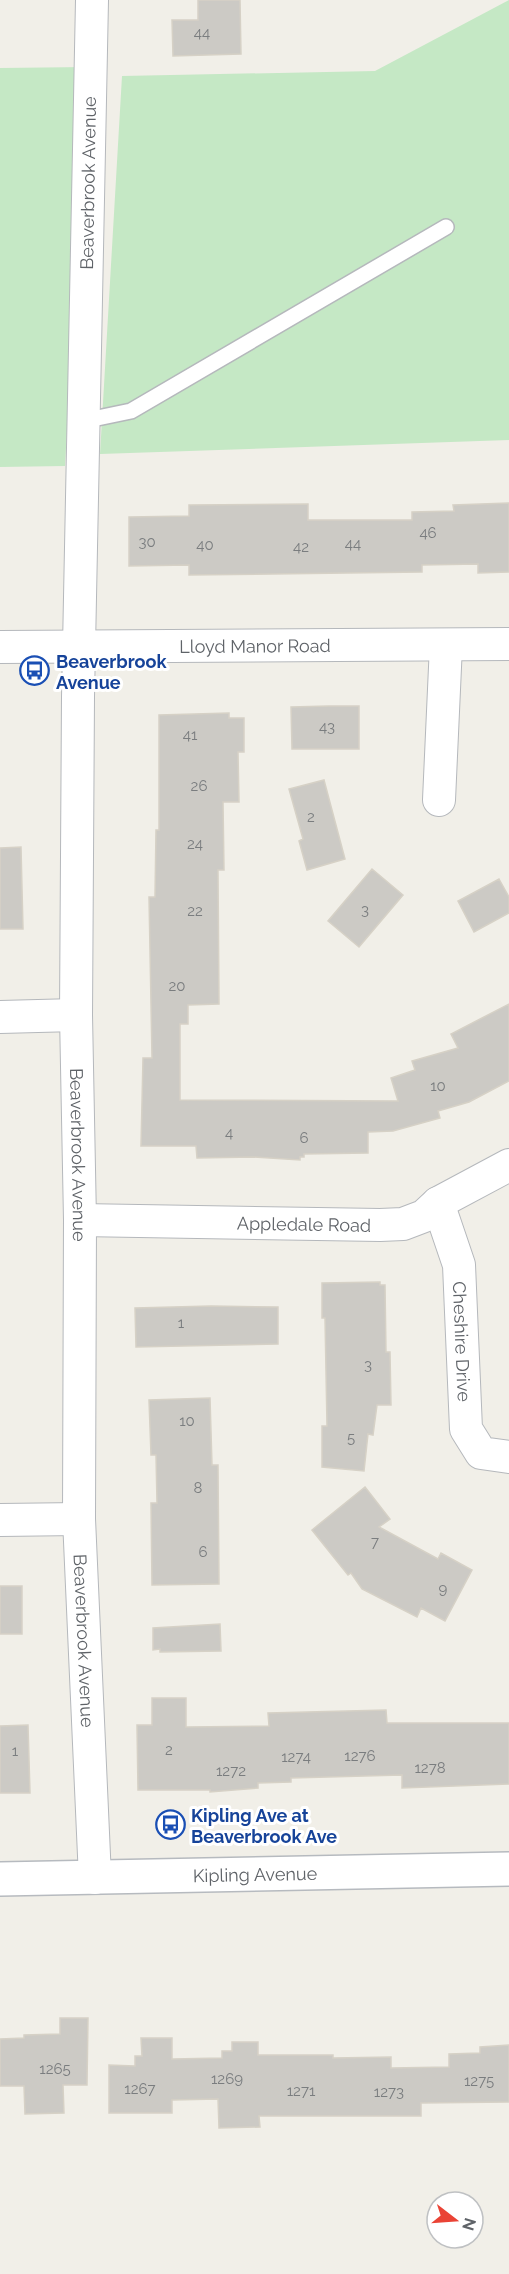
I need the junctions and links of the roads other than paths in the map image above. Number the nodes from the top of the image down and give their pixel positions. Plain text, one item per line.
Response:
1 (92, 0) edge
2 (446, 227) dead end
3 (83, 421) junction
4 (509, 644) edge
5 (446, 645) junction
6 (79, 646) junction
7 (0, 647) edge
8 (439, 800) dead end
9 (76, 1015) junction
10 (0, 1017) edge
11 (509, 1165) edge
12 (438, 1203) junction
13 (80, 1220) junction
14 (509, 1457) edge
15 (79, 1519) junction
16 (0, 1520) edge
17 (509, 1869) edge
18 (95, 1878) junction
19 (0, 1879) edge

1 - 3 street, Beaverbrook Avenue
2 - 3 lane
3 - 6 street, Beaverbrook Avenue
4 - 5 street, Lloyd Manor Road
5 - 6 street, Lloyd Manor Road
5 - 8 street
6 - 7 street, Lloyd Manor Road
6 - 9 street, Beaverbrook Avenue
9 - 10 street
9 - 13 street, Beaverbrook Avenue
11 - 12 street, Appledale Road
12 - 13 street, Appledale Road
12 - 14 street, Cheshire Drive
13 - 15 street, Beaverbrook Avenue
15 - 16 street
15 - 18 street, Beaverbrook Avenue
17 - 18 main road, Kipling Avenue
18 - 19 main road, Kipling Avenue

